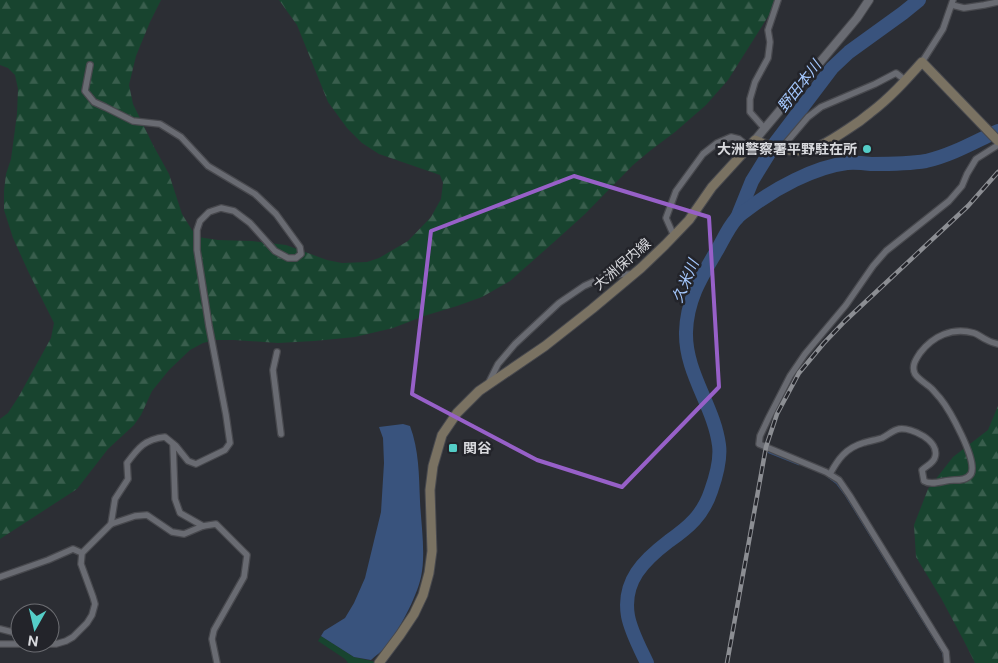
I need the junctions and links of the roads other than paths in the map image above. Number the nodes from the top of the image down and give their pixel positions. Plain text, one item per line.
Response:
1 (778, 0) edge
2 (869, 0) edge
3 (998, 2) edge
4 (952, 3) edge
5 (922, 62) junction
6 (90, 65) dead end
7 (905, 80) junction
8 (765, 129) junction
9 (998, 141) edge
10 (756, 144) junction
11 (998, 145) edge
12 (783, 149) junction
13 (674, 236) junction
14 (633, 274) junction
15 (998, 344) edge
16 (277, 352) dead end
17 (488, 385) junction
18 (281, 434) dead end
19 (174, 444) junction
20 (830, 474) junction
21 (111, 524) junction
22 (204, 526) junction
23 (82, 553) junction
24 (0, 577) edge
25 (60, 643) edge
26 (217, 663) edge
27 (379, 663) edge
28 (947, 663) edge

1 - 8 street
2 - 8 street
3 - 4 street
4 - 5 street
5 - 7 main road
5 - 9 main road
6 - 19 street
7 - 12 main road
7 - 12 street
8 - 10 street
10 - 12 main road
10 - 13 main road, 大洲保内線
10 - 13 street
11 - 20 street
13 - 14 main road, 大洲保内線
14 - 17 main road, 大洲保内線
14 - 17 street
15 - 20 street
16 - 18 street
17 - 27 main road, 大洲保内線
19 - 21 street
19 - 22 street
20 - 28 street
21 - 22 street
21 - 23 street
22 - 26 street
23 - 24 street
23 - 25 street

